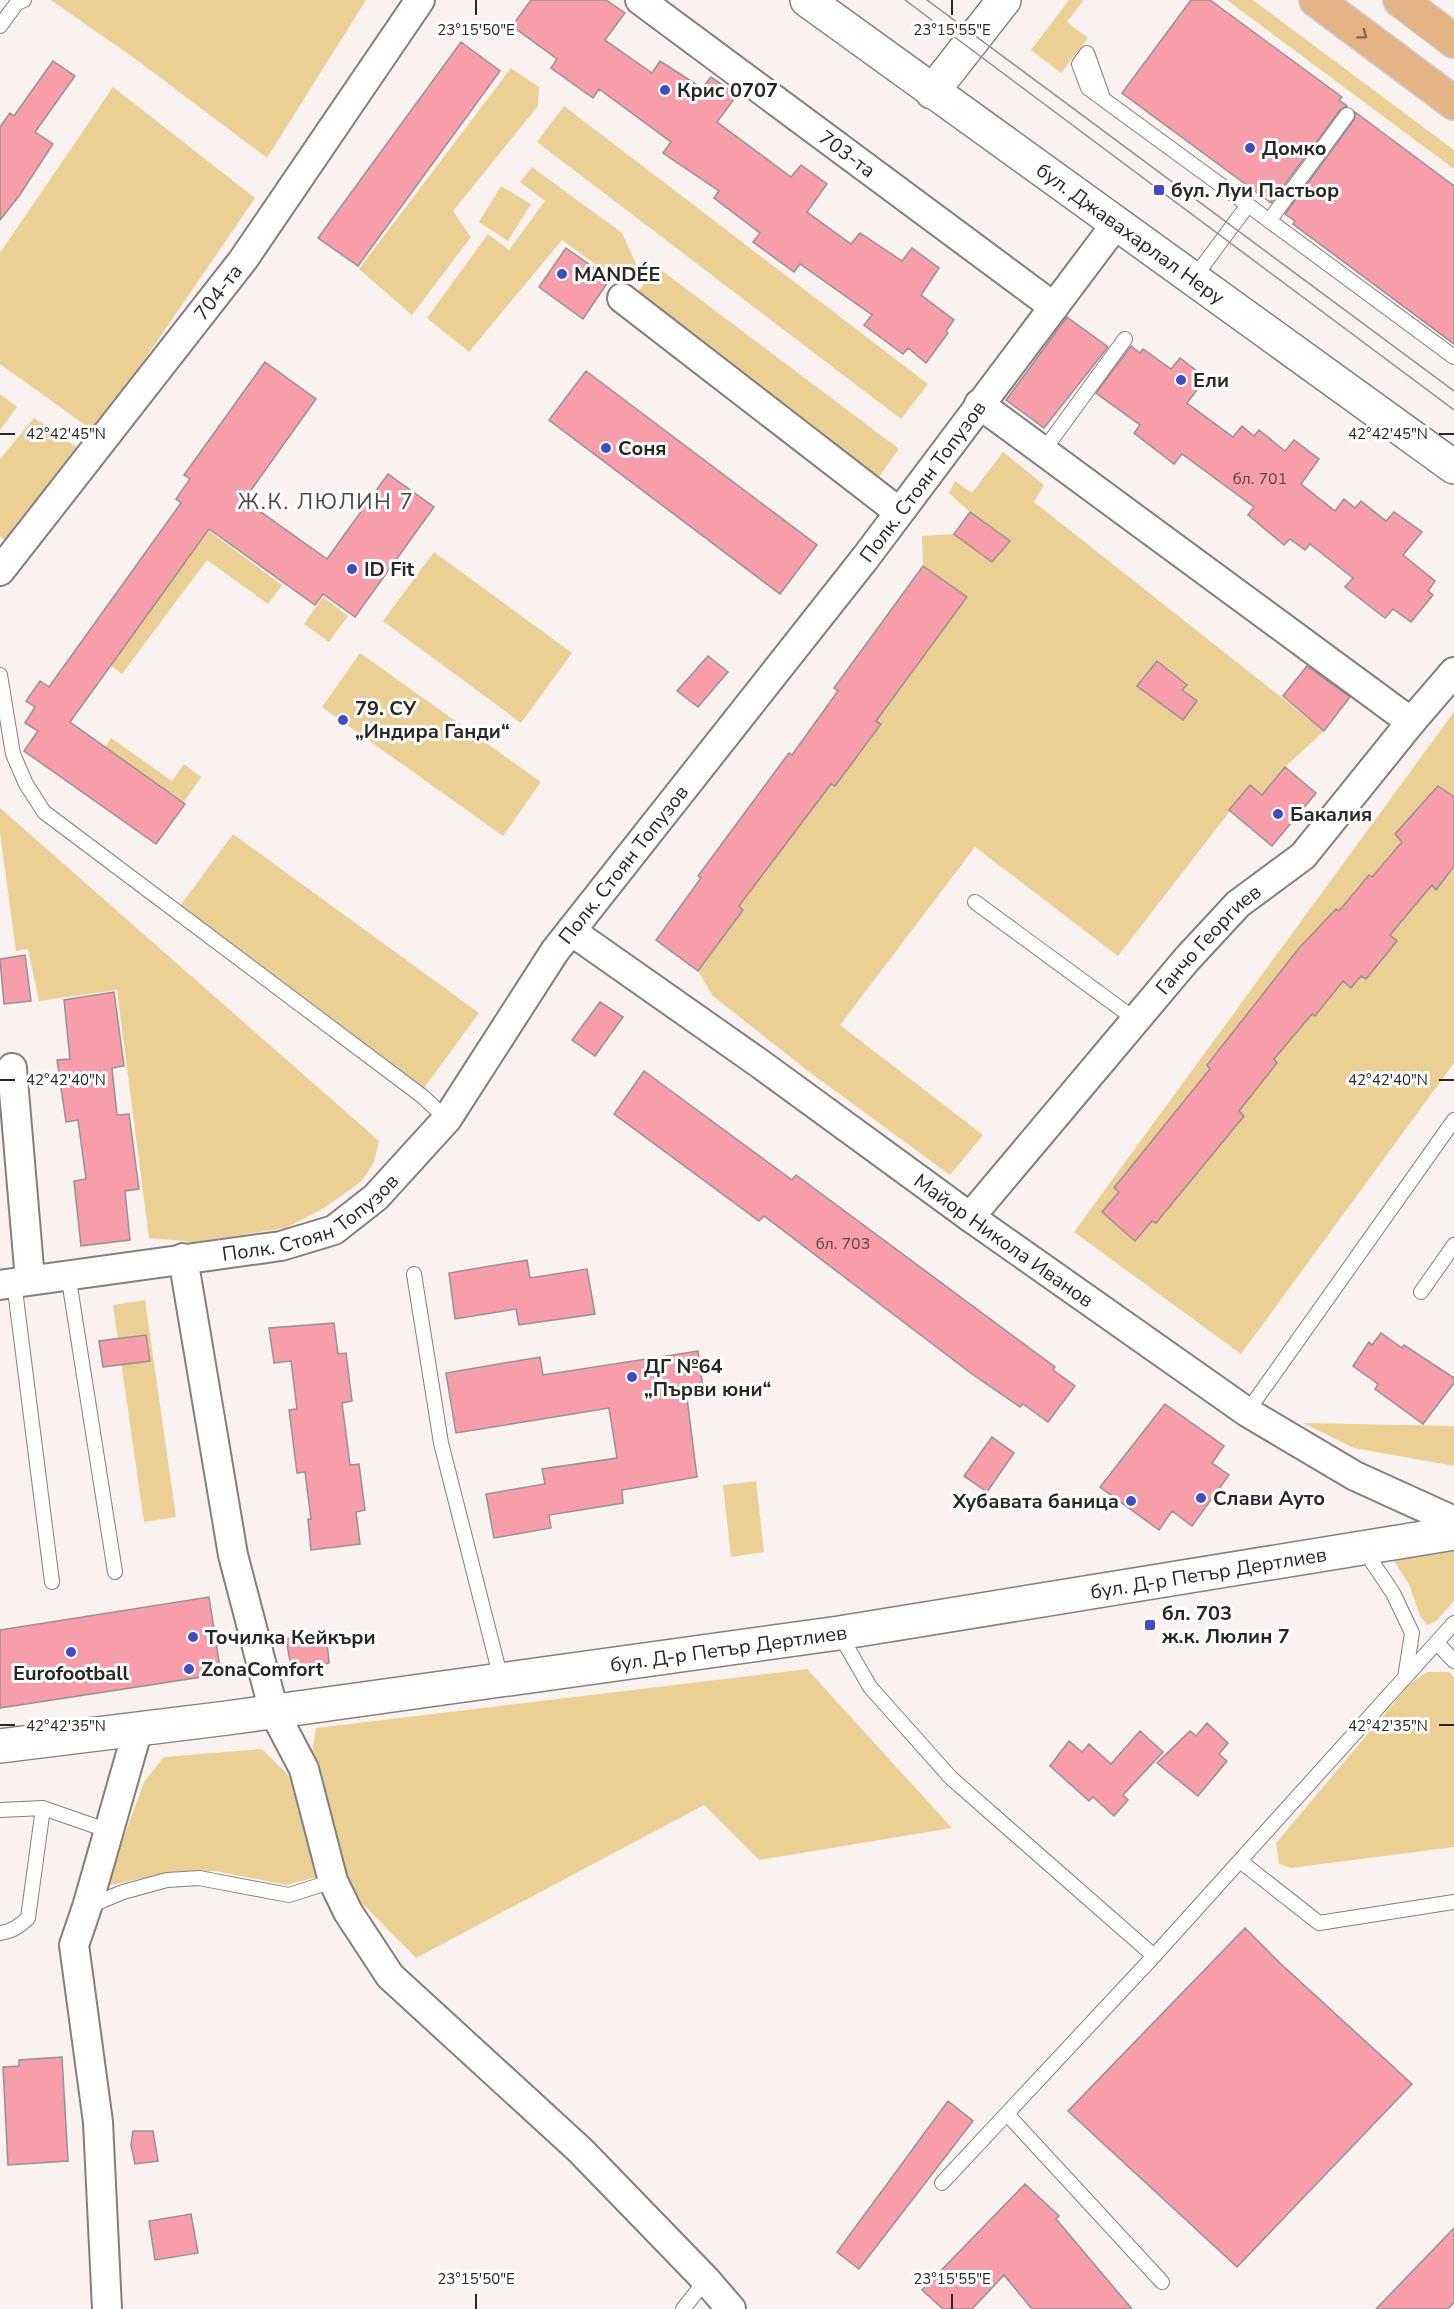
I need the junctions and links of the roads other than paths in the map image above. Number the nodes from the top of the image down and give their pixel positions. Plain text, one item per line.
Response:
1 (420, 0) edge
2 (640, 0) edge
3 (808, 0) edge
4 (1004, 0) edge
5 (1316, 0) edge
6 (1400, 0) edge
7 (18, 1) edge
8 (0, 26) edge
9 (1454, 40) edge
10 (932, 92) junction
11 (1103, 98) dead end
12 (1454, 104) edge
13 (1347, 115) dead end
14 (1248, 205) junction
15 (1269, 221) junction
16 (1116, 224) junction
17 (1192, 279) junction
18 (622, 298) dead end
19 (1054, 307) junction
20 (1125, 339) dead end
21 (1454, 357) edge
22 (979, 404) junction
23 (1044, 450) junction
24 (1454, 467) edge
25 (899, 513) junction
26 (0, 572) edge
27 (1454, 672) edge
28 (0, 675) edge
29 (1411, 722) junction
30 (975, 902) dead end
31 (571, 931) junction
32 (1136, 1020) junction
33 (12, 1068) dead end
34 (447, 1119) junction
35 (1454, 1120) edge
36 (970, 1217) junction
37 (1454, 1245) edge
38 (183, 1258) junction
39 (68, 1274) junction
40 (414, 1274) dead end
41 (15, 1282) edge
42 (1421, 1292) dead end
43 (1247, 1412) junction
44 (1454, 1521) edge
45 (1454, 1533) edge
46 (1363, 1548) junction
47 (115, 1572) dead end
48 (52, 1582) dead end
49 (1454, 1623) edge
50 (839, 1633) junction
51 (1437, 1643) junction
52 (1454, 1661) edge
53 (1406, 1678) junction
54 (501, 1679) junction
55 (274, 1712) junction
56 (138, 1729) junction
57 (0, 1746) edge
58 (43, 1808) junction
59 (0, 1810) edge
60 (109, 1831) junction
61 (1240, 1861) junction
62 (333, 1881) junction
63 (1454, 1902) edge
64 (87, 1907) junction
65 (0, 1933) edge
66 (1154, 1956) junction
67 (1007, 2114) junction
68 (942, 2183) dead end
69 (706, 2280) junction
70 (1162, 2282) dead end
71 (107, 2309) edge
72 (683, 2309) edge
73 (731, 2309) edge

1 - 26 street, 704-та
2 - 19 street, 703-та
3 - 10 main road, бул. Джавахарлал Неру
4 - 10 main road
5 -> 12 main road
6 - 9 main road
7 - 8 lane
10 - 16 main road, бул. Джавахарлал Неру
11 - 14 lane
13 - 15 lane
14 - 15 lane
14 - 17 lane
15 - 21 lane
16 - 17 main road, бул. Джавахарлал Неру
16 - 19 street, Полк. Стоян Топузов
17 - 24 main road, бул. Джавахарлал Неру
18 - 25 street
19 - 22 street, Полк. Стоян Топузов
20 - 23 lane
22 - 23 street
22 - 25 street, Полк. Стоян Топузов
23 - 29 street
25 - 31 street, Полк. Стоян Топузов
27 - 29 street, Ганчо Георгиев
28 - 34 lane
29 - 32 street, Ганчо Георгиев
30 - 32 lane
31 - 34 street, Полк. Стоян Топузов
31 - 36 street, Майор Никола Иванов
32 - 36 street, Ганчо Георгиев
33 - 41 street
34 - 38 street, Полк. Стоян Топузов
35 - 43 lane
36 - 43 street, Майор Никола Иванов
37 - 42 lane
38 - 39 street, Полк. Стоян Топузов
38 - 55 street
39 - 41 street, Полк. Стоян Топузов
39 - 47 lane
40 - 54 lane
41 - 48 lane
43 - 44 street, Майор Никола Иванов
45 - 46 main road, бул. Д-р Петър Дертлиев
46 - 50 main road, бул. Д-р Петър Дертлиев
46 - 53 lane
49 - 51 lane
50 - 54 main road, бул. Д-р Петър Дертлиев
50 - 66 lane
51 - 52 lane
51 - 53 lane
53 - 61 lane
54 - 55 main road, бул. Д-р Петър Дертлиев
55 - 56 main road, бул. Д-р Петър Дертлиев
55 - 62 street
56 - 57 main road, бул. Д-р Петър Дертлиев
56 - 60 street
58 - 59 lane
58 - 60 lane
58 - 65 lane
60 - 64 street
61 - 63 lane
61 - 66 lane
62 - 64 lane
62 - 69 street
64 - 71 street
66 - 67 lane
67 - 68 lane
67 - 70 lane
69 - 72 lane
69 - 73 street

